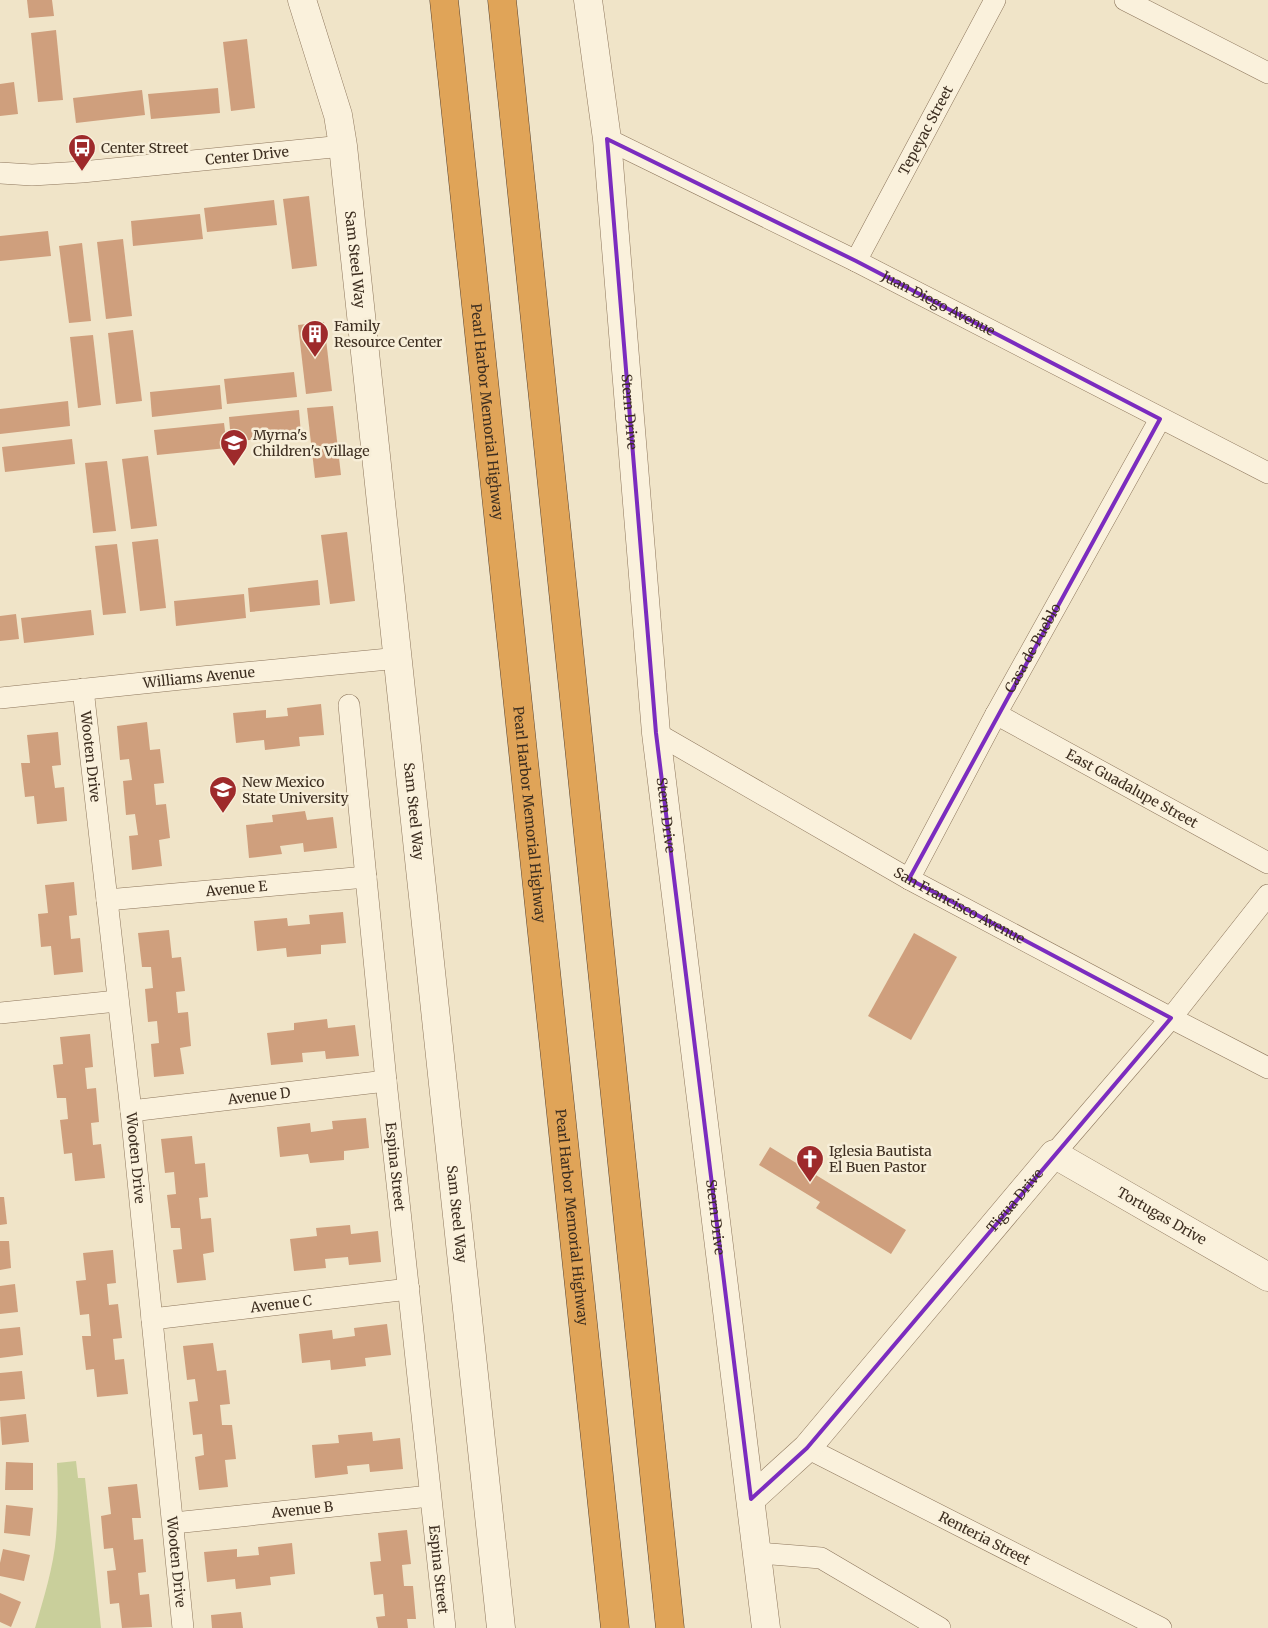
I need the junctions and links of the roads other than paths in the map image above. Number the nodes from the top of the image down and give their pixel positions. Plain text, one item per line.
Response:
1 (302, 0) edge
2 (444, 0) edge
3 (502, 0) edge
4 (588, 0) edge
5 (995, 0) edge
6 (1126, 0) edge
7 (1268, 73) edge
8 (607, 139) junction
9 (343, 146) junction
10 (0, 172) edge
11 (856, 261) junction
12 (1160, 419) junction
13 (1268, 473) edge
14 (399, 658) junction
15 (83, 689) junction
16 (0, 698) edge
17 (349, 705) dead end
18 (996, 714) junction
19 (656, 733) junction
20 (1268, 863) edge
21 (366, 877) junction
22 (909, 879) junction
23 (1268, 894) edge
24 (107, 900) junction
25 (117, 1001) junction
26 (0, 1013) edge
27 (1171, 1018) junction
28 (1268, 1068) edge
29 (386, 1081) junction
30 (131, 1111) junction
31 (1054, 1154) junction
32 (1268, 1277) edge
33 (409, 1289) junction
34 (152, 1319) junction
35 (807, 1448) junction
36 (430, 1496) junction
37 (751, 1499) junction
38 (174, 1523) junction
39 (758, 1553) junction
40 (184, 1628) edge
41 (445, 1628) edge
42 (501, 1628) edge
43 (615, 1628) edge
44 (670, 1628) edge
45 (766, 1628) edge
46 (940, 1628) edge
47 (1161, 1628) edge

1 - 9 street, Sam Steel Way
2 - 43 highway, Pearl Harbor Memorial Highway
3 - 44 highway
4 - 8 street, Stern Drive
5 - 11 street, Tepeyac Street
6 - 7 street
8 - 11 street, Juan Diego Avenue
8 - 19 street, Stern Drive
9 - 10 street, Center Drive
9 - 14 street, Sam Steel Way
11 - 12 street, Juan Diego Avenue
12 - 13 street, Juan Diego Avenue
12 - 18 street, Casa de Pueblo
14 - 15 street, Williams Avenue
14 - 42 street, Sam Steel Way
15 - 16 street, Williams Avenue
15 - 24 street, Wooten Drive
17 - 21 street, Espina Street
18 - 20 street, East Guadalupe Street
18 - 22 street, Casa de Pueblo
19 - 22 street, San Francisco Avenue
19 - 37 street, Stern Drive
21 - 24 street, Avenue E
21 - 29 street, Espina Street
22 - 27 street, San Francisco Avenue
23 - 27 street, Tigua Drive
24 - 25 street, Wooten Drive
25 - 26 street
25 - 30 street, Wooten Drive
27 - 28 street, San Francisco Avenue
27 - 31 street, Tigua Drive
29 - 30 street, Avenue D
29 - 33 street, Espina Street
30 - 34 street, Wooten Drive
31 - 32 street, Tortugas Drive
31 - 35 street, Tigua Drive
33 - 34 street, Avenue C
33 - 36 street, Espina Street
34 - 38 street, Wooten Drive
35 - 37 street, Tigua Drive
35 - 47 street, Renteria Street
36 - 38 street, Avenue B
36 - 41 street, Espina Street
37 - 39 street, Stern Drive
38 - 40 street, Wooten Drive
39 - 45 street, Stern Drive
39 - 46 street

